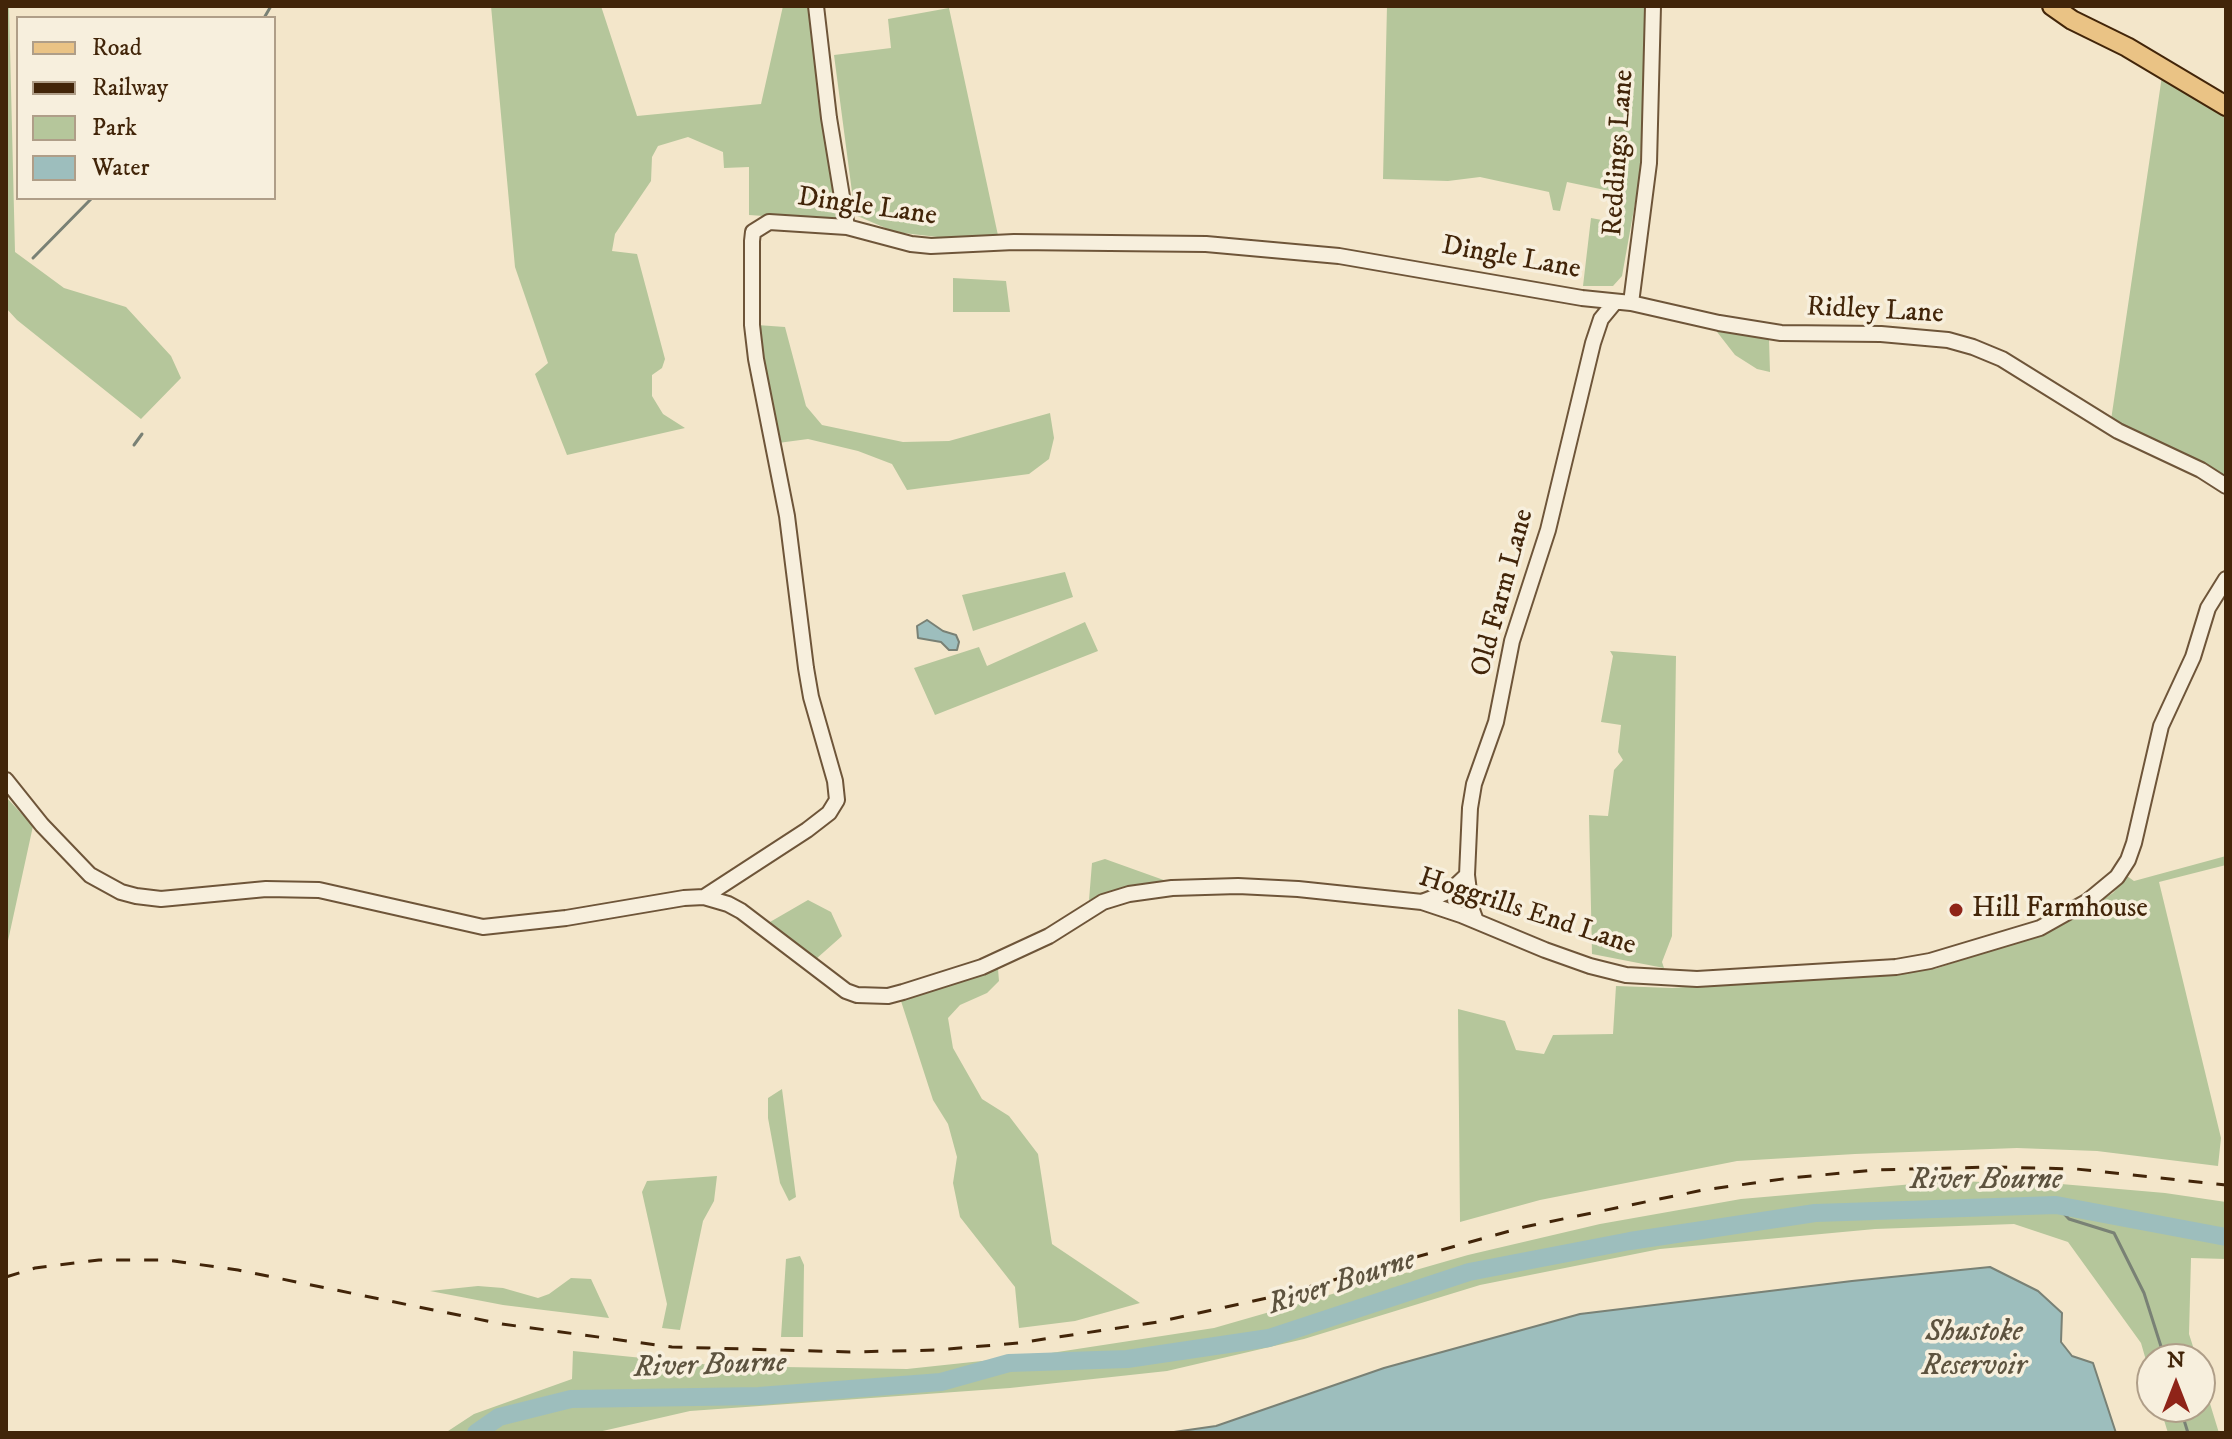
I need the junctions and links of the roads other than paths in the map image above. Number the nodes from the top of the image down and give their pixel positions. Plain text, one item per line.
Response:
1 (816, 6) edge
2 (1653, 6) edge
3 (2052, 6) edge
4 (2226, 106) edge
5 (847, 227) junction
6 (1582, 298) junction
7 (1615, 302) junction
8 (1631, 303) junction
9 (1599, 325) junction
10 (2226, 486) edge
11 (2226, 579) edge
12 (6, 780) edge
13 (1467, 875) junction
14 (733, 876) junction
15 (704, 897) junction
16 (1422, 902) junction
17 (728, 904) junction
18 (1476, 921) junction

1 - 5 street
2 - 8 street, Reddings Lane
3 - 4 main road
5 - 6 street, Dingle Lane
5 - 14 street, Dingle Lane
6 - 7 street, Dingle Lane
6 - 9 street
7 - 8 street, Dingle Lane
7 - 9 street, Old Farm Lane
8 - 10 street, Ridley Lane
9 - 13 street, Old Farm Lane
11 - 18 street, Hoggrills End Lane
12 - 15 street
13 - 16 street
13 - 18 street, Old Farm Lane
14 - 15 street, Dingle Lane
14 - 17 street
15 - 17 street, Hoggrills End Lane
16 - 17 street, Hoggrills End Lane
16 - 18 street, Hoggrills End Lane

